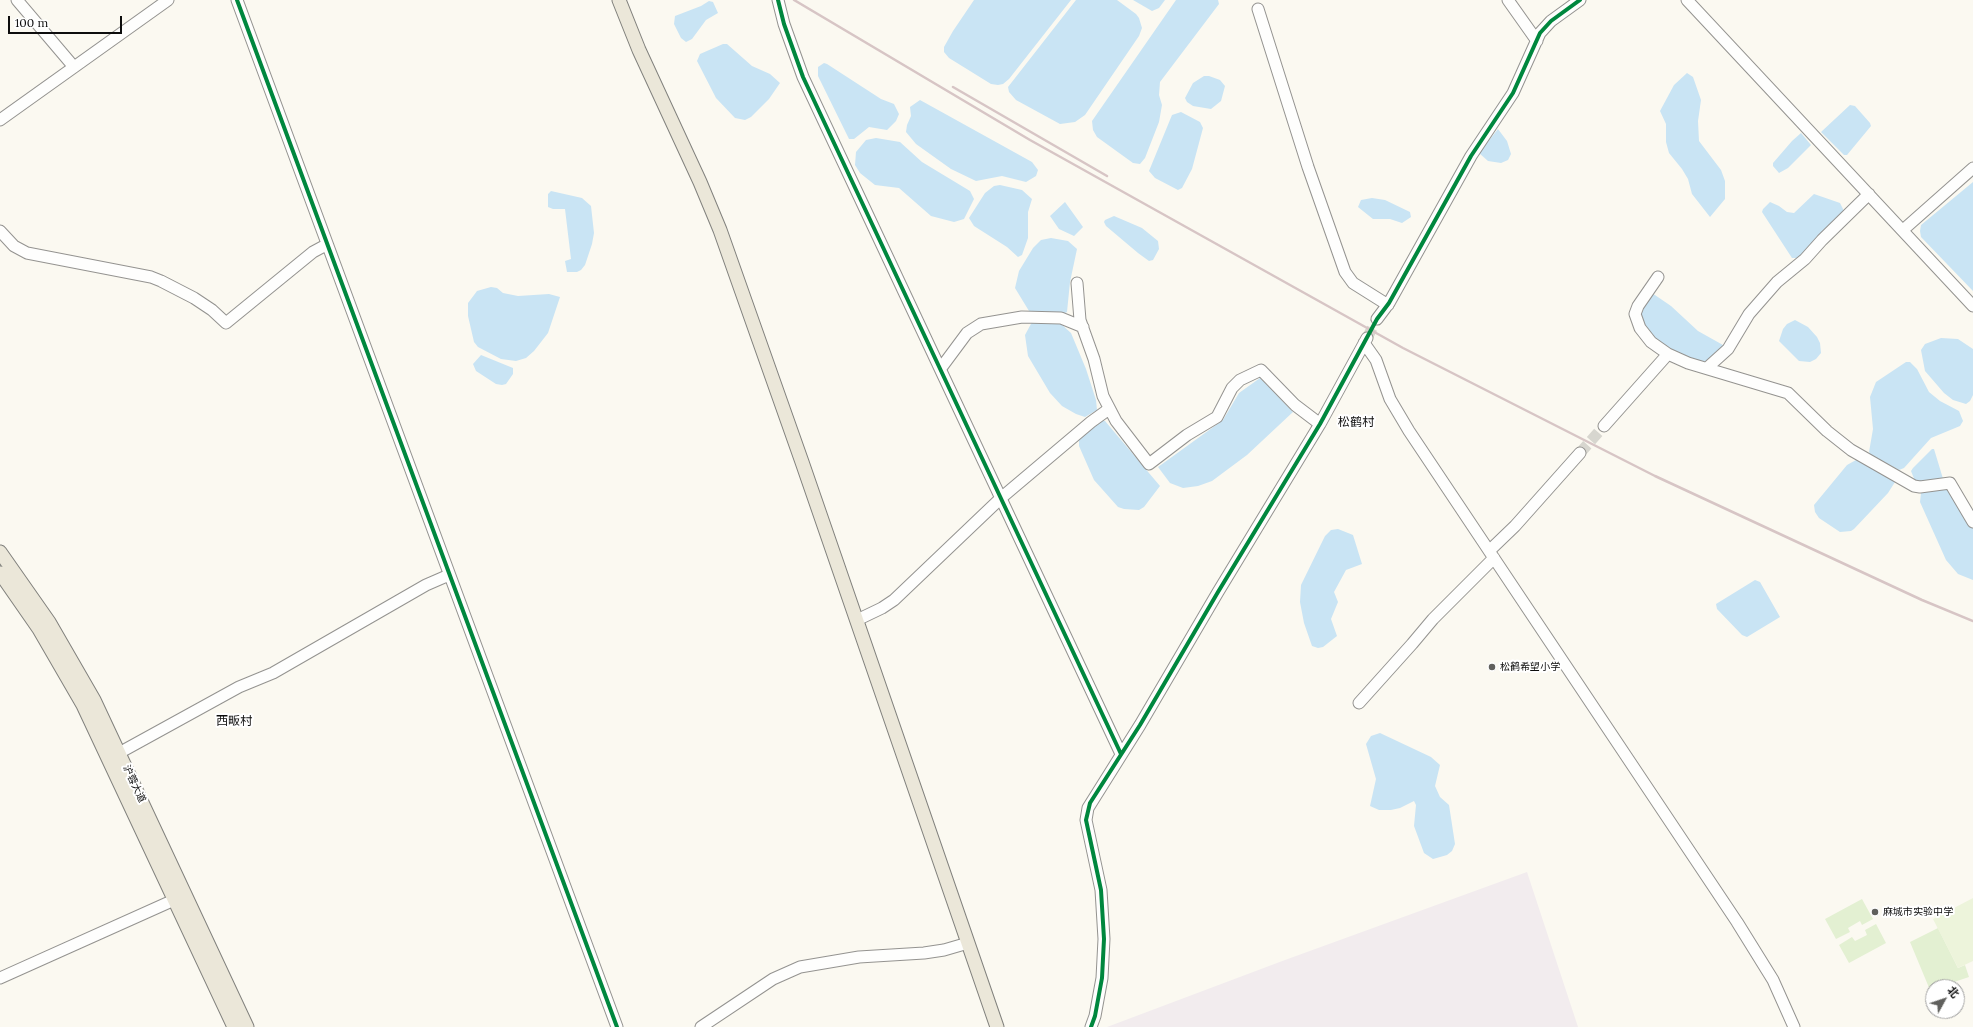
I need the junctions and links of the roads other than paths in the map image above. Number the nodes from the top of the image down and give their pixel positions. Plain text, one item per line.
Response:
1 (17, 0) edge
2 (168, 0) edge
3 (237, 0) edge
4 (619, 0) edge
5 (778, 0) edge
6 (1508, 0) edge
7 (1580, 0) edge
8 (1687, 0) edge
9 (1258, 9) dead end
10 (1537, 41) junction
11 (74, 67) junction
12 (0, 120) edge
13 (1973, 168) edge
14 (1869, 194) junction
15 (1903, 230) junction
16 (0, 231) edge
17 (326, 245) junction
18 (1658, 278) dead end
19 (1076, 283) dead end
20 (1388, 305) junction
21 (1973, 306) edge
22 (1376, 319) tunnel mouth
23 (1083, 328) junction
24 (1668, 354) junction
25 (941, 368) junction
26 (1707, 368) junction
27 (1110, 409) junction
28 (1320, 424) junction
29 (1604, 426) tunnel mouth
30 (1580, 453) tunnel mouth
31 (1001, 498) junction
32 (1973, 522) edge
33 (0, 552) edge
34 (1492, 555) junction
35 (0, 573) edge
36 (449, 575) junction
37 (856, 620) junction
38 (1358, 702) dead end
39 (119, 753) junction
40 (1121, 754) junction
41 (174, 900) junction
42 (968, 943) junction
43 (0, 978) edge
44 (234, 1027) edge
45 (247, 1027) edge
46 (616, 1027) edge
47 (701, 1027) edge
48 (997, 1027) edge
49 (1091, 1027) edge
50 (1794, 1027) edge

1 - 11 street
2 - 11 street
3 - 17 street
4 - 37 main road
5 - 25 street
6 - 10 street
7 - 10 street
8 - 14 street
9 - 20 street
10 - 20 street
11 - 12 street
13 - 15 street
14 - 15 street
14 - 26 street
15 - 21 street
16 - 17 street
17 - 36 street
18 - 24 street
19 - 23 street
20 - 22 street
23 - 25 street
23 - 27 street
24 - 26 street
24 - 29 street
25 - 31 street
26 - 32 street
27 - 28 street
27 - 31 street
28 - 34 street
28 - 40 street
30 - 34 street
31 - 37 street
31 - 40 street
33 - 39 main road, 沪蓉大道
34 - 38 street
34 - 50 street
35 - 41 main road, 沪蓉大道
36 - 39 street
36 - 46 street
37 - 42 main road
39 - 45 main road, 沪蓉大道
40 - 49 street
41 - 43 street
41 - 44 main road, 沪蓉大道
42 - 47 street
42 - 48 main road

